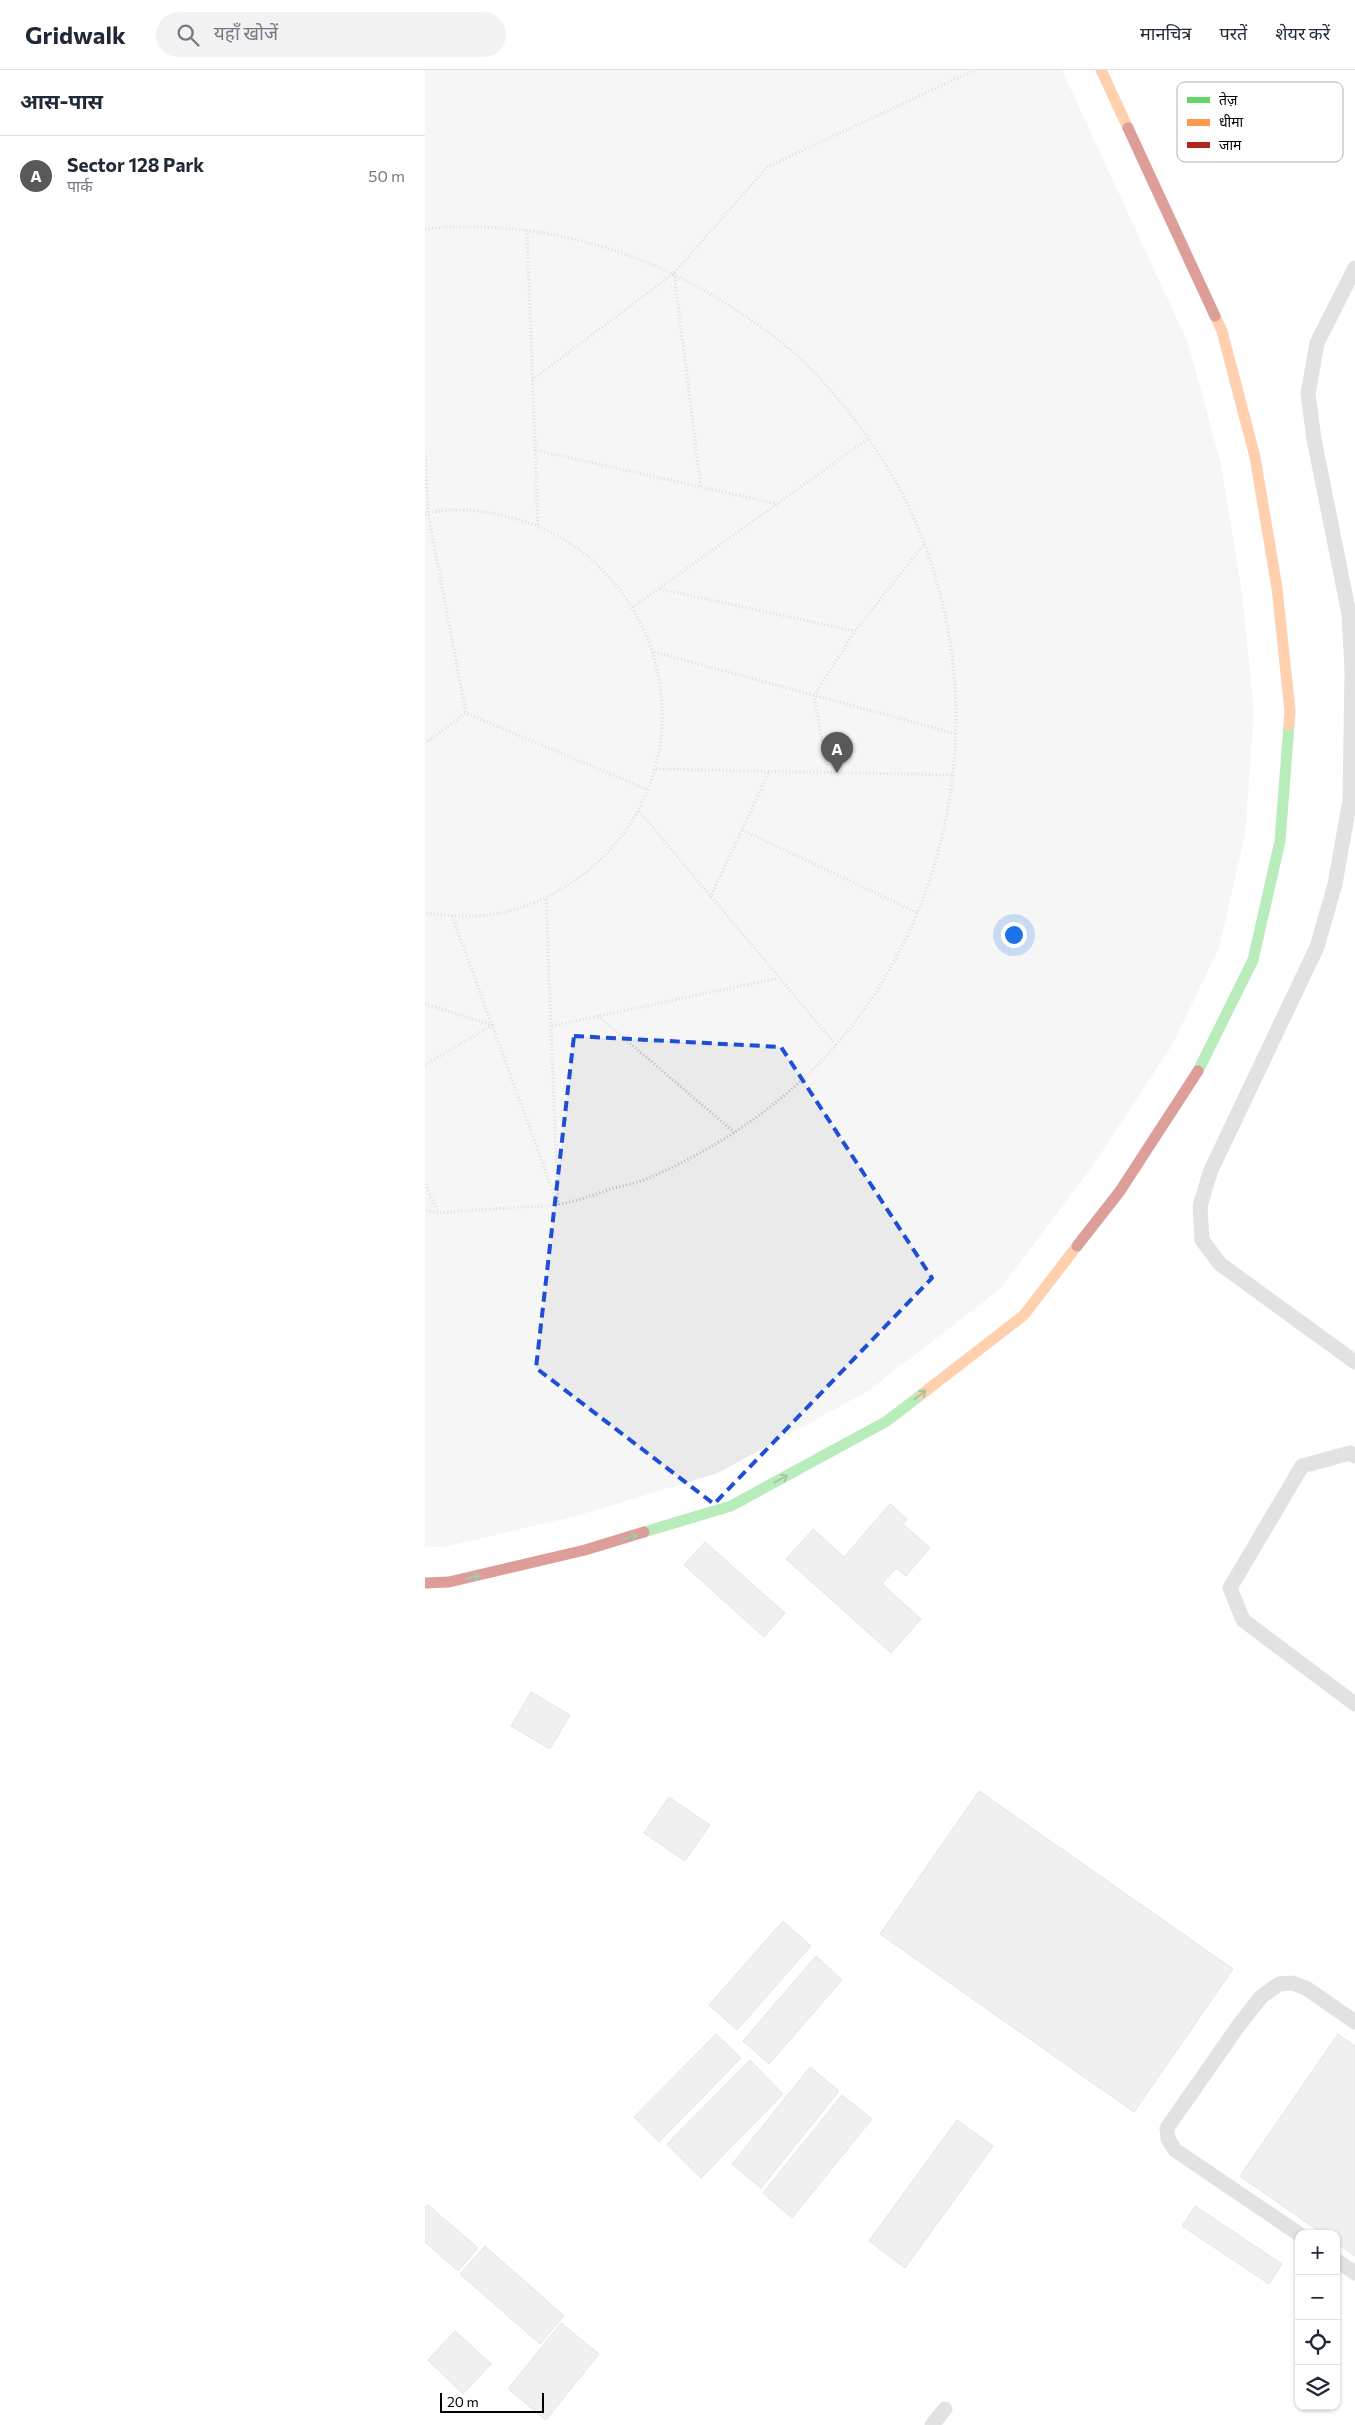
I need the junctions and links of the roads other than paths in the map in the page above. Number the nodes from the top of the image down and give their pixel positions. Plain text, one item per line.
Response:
1 (1101, 70) edge
2 (1355, 268) edge
3 (1355, 1362) edge
4 (1355, 1456) edge
5 (425, 1583) edge
6 (1355, 1704) edge
7 (1355, 2022) edge
8 (1295, 2231) edge
9 (1340, 2263) edge
10 (1355, 2273) edge
11 (945, 2409) dead end
12 (932, 2425) edge

5 -> 1 main road
2 - 3 lane
4 - 6 lane
7 - 8 lane
9 - 10 lane
11 - 12 lane

